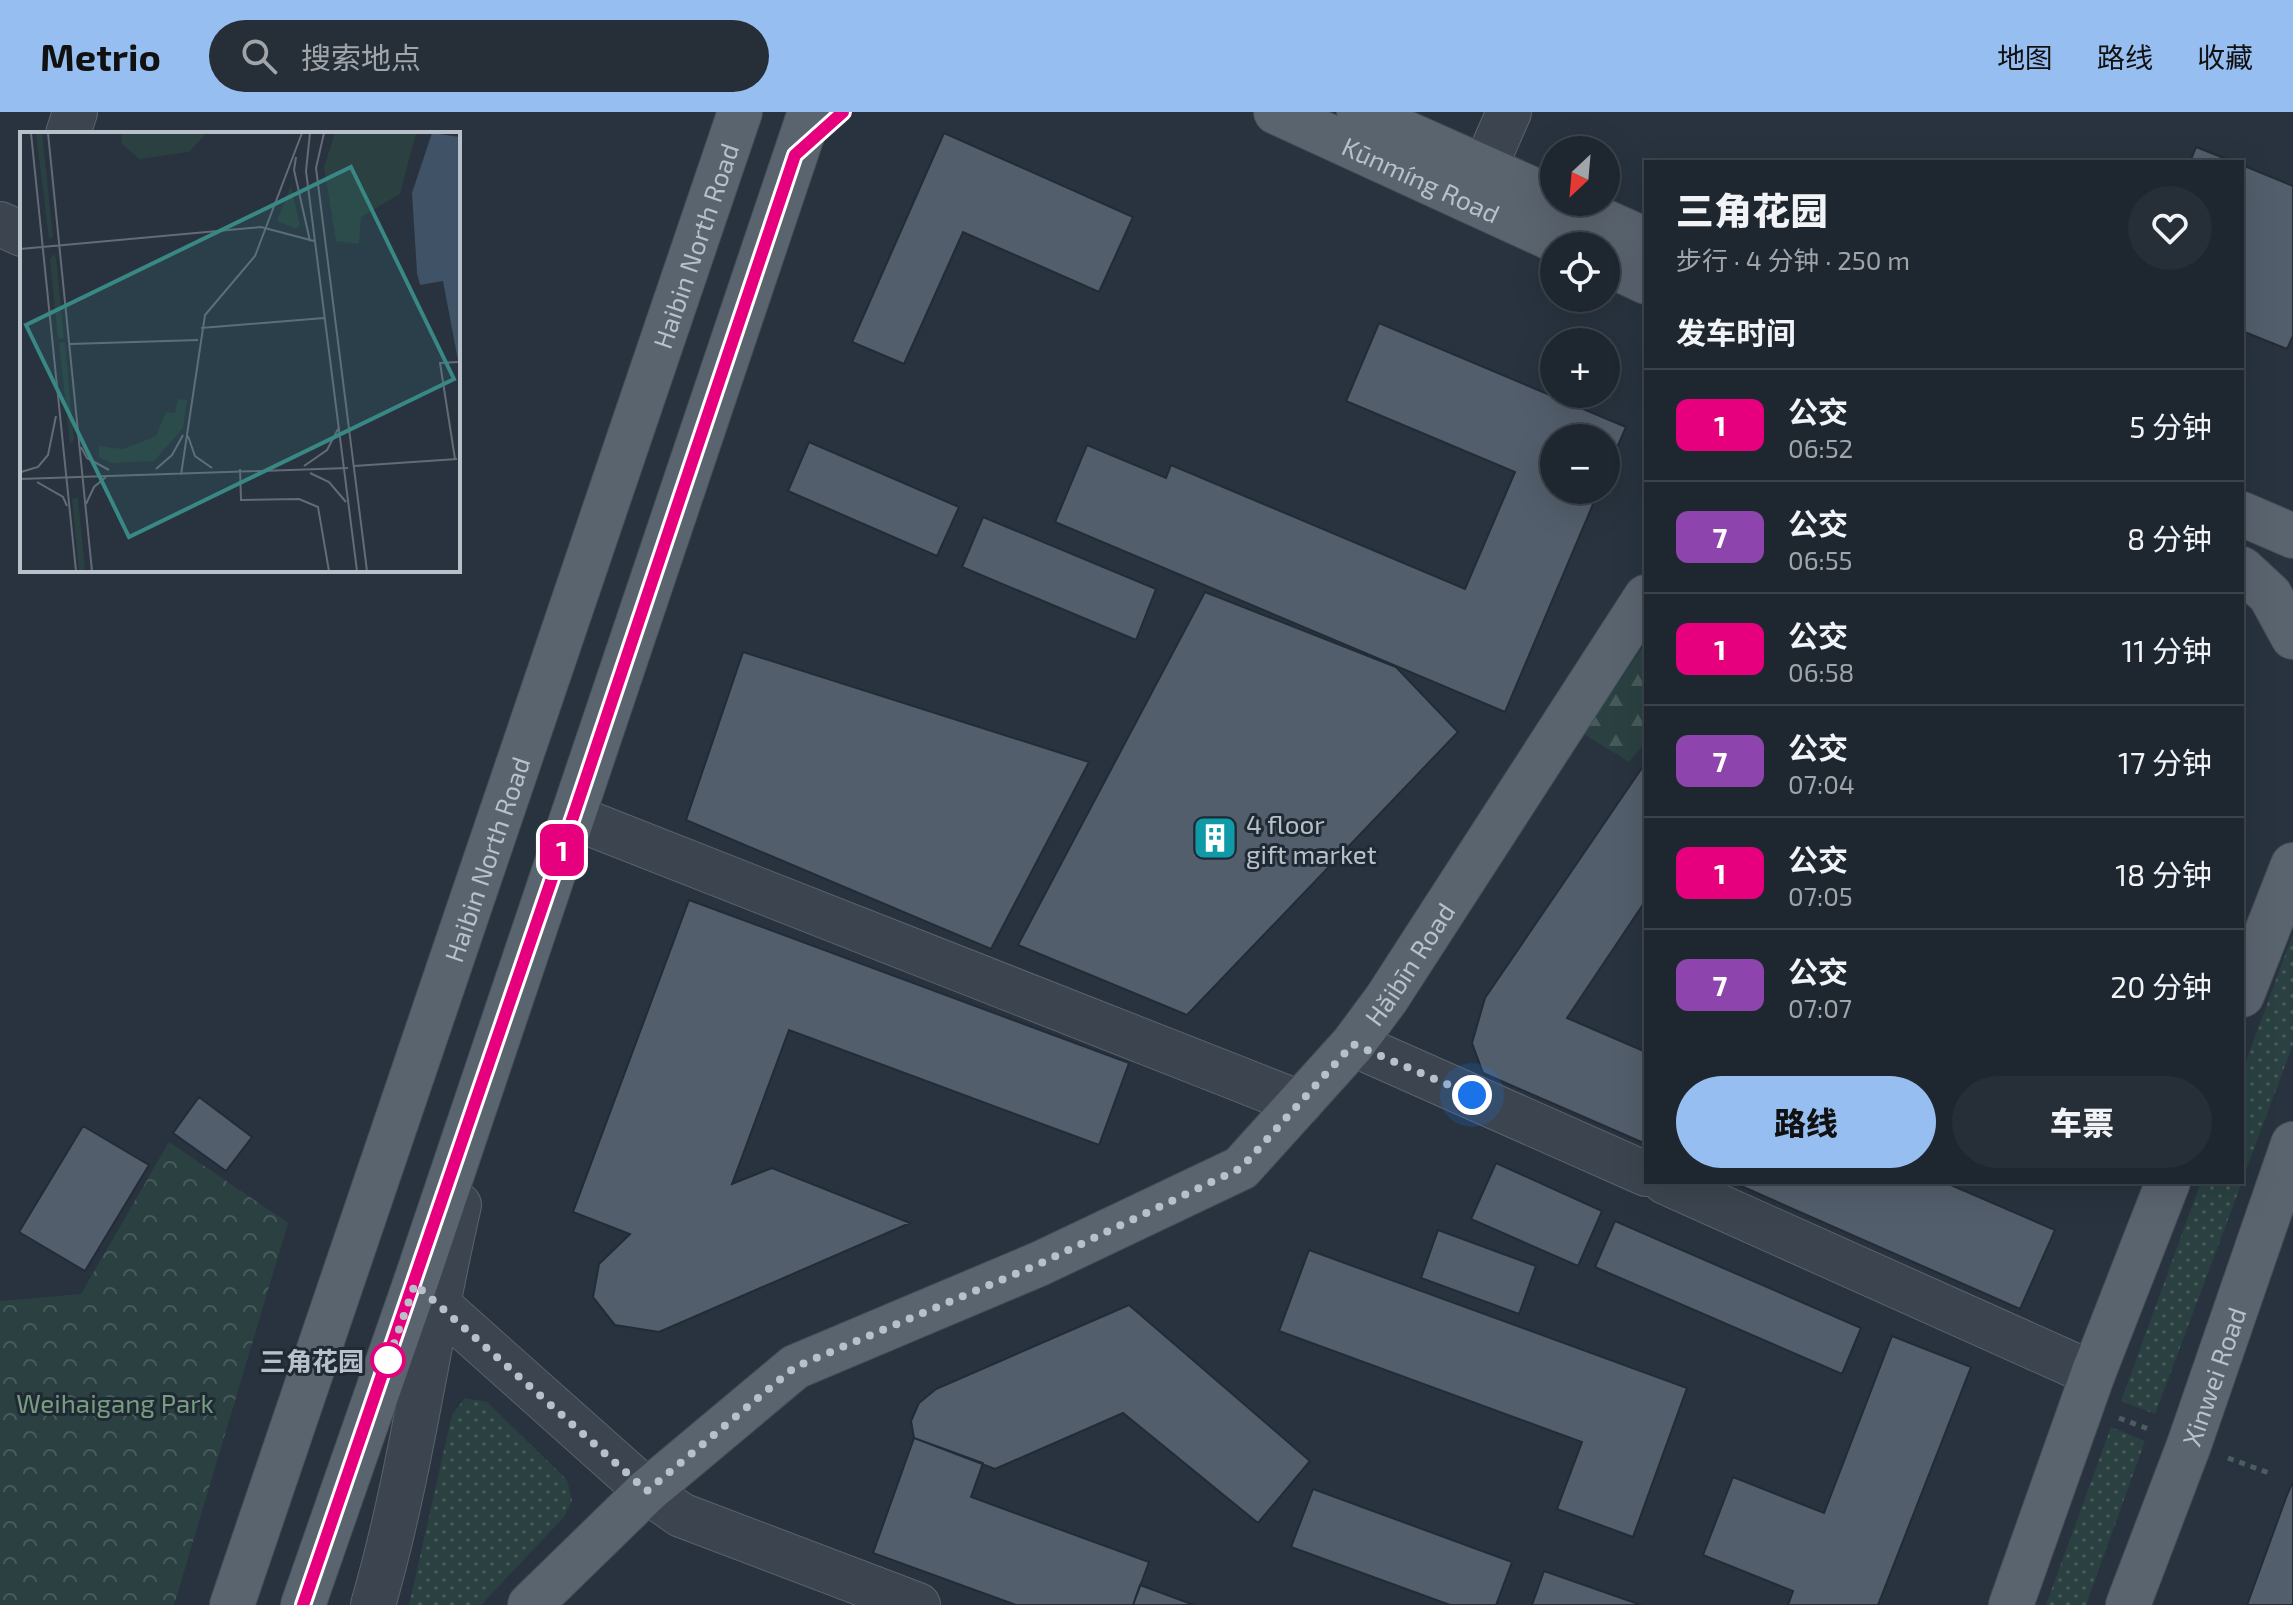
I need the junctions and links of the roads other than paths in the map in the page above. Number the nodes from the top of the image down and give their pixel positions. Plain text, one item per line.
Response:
1 (75, 112) edge
2 (740, 112) edge
3 (810, 112) edge
4 (843, 112) edge
5 (1276, 112) edge
6 (1359, 112) edge
7 (1509, 112) edge
8 (69, 132) edge
9 (795, 155) junction
10 (1478, 185) junction
11 (1540, 196) edge
12 (1576, 216) edge
13 (0, 224) edge
14 (1547, 232) edge
15 (20, 233) edge
16 (1635, 271) edge
17 (2265, 529) edge
18 (2244, 571) edge
19 (2293, 584) edge
20 (1644, 600) edge
21 (2293, 637) edge
22 (573, 817) junction
23 (2293, 865) edge
24 (2244, 990) edge
25 (1353, 1044) junction
26 (1300, 1103) junction
27 (2293, 1144) edge
28 (1644, 1173) edge
29 (1669, 1184) edge
30 (2167, 1184) edge
31 (425, 1293) junction
32 (2088, 1389) junction
33 (647, 1491) junction
34 (232, 1605) edge
35 (303, 1605) edge
36 (373, 1605) edge
37 (530, 1605) edge
38 (918, 1605) edge
39 (2011, 1605) edge
40 (2128, 1605) edge

1 - 8 street
2 - 34 main road, Haibin North Road
3 - 9 main road
4 - 9 main road
5 - 10 main road, Kūnmíng Road
6 - 10 main road, Kūnmíng Road
7 - 10 street
9 - 22 main road
10 - 11 main road, Kūnmíng Road
10 - 14 main road, Kūnmíng Road
12 - 16 main road
13 - 15 street
17 - 19 main road
18 - 21 main road
20 - 25 main road, Hǎibīn Road
22 - 26 street
22 - 31 main road
23 - 24 main road
25 - 26 main road, Hǎibīn Road
25 - 28 street
26 - 33 main road, Hǎibīn Road
27 - 40 main road, Xinwei Road
29 - 32 street
30 - 32 main road
31 - 33 street
31 - 35 main road
31 - 36 street
32 - 39 main road
33 - 37 main road, Hǎibīn Road
33 - 38 street

